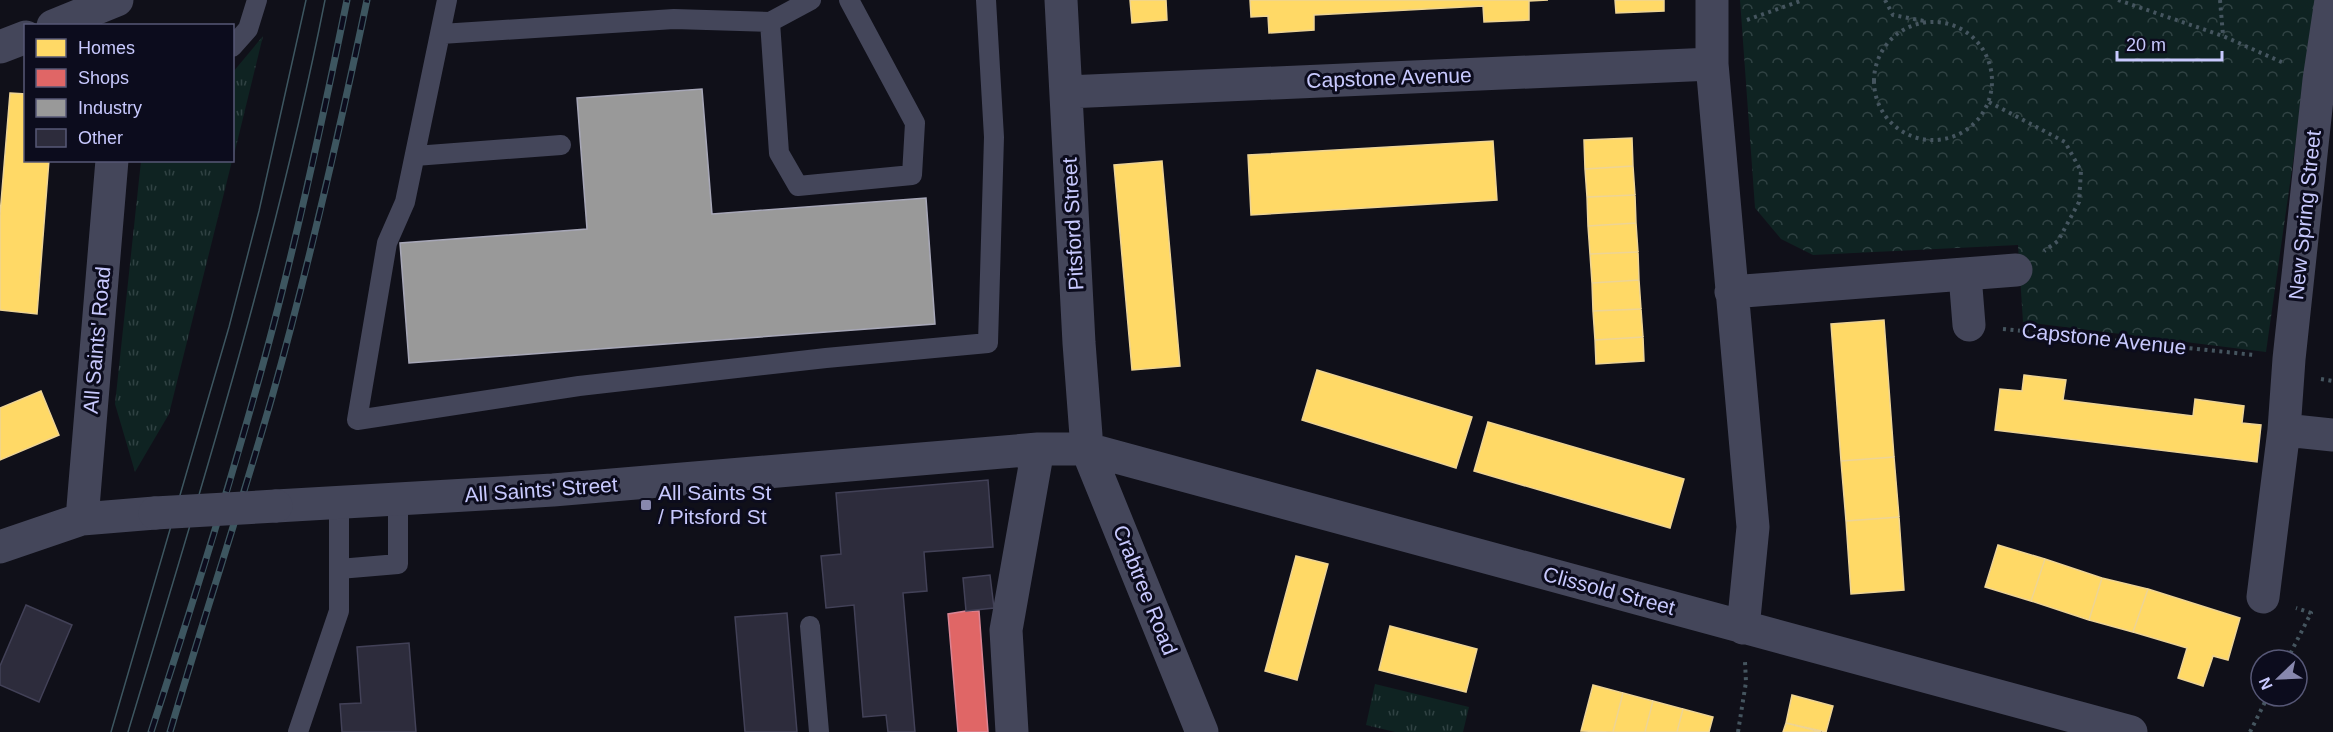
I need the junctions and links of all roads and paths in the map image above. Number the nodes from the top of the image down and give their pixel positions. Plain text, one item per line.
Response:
1 (117, 0) edge
2 (124, 0) edge
3 (257, 0) edge
4 (447, 0) edge
5 (811, 0) edge
6 (849, 0) edge
7 (986, 0) edge
8 (1060, 0) edge
9 (1712, 0) edge
10 (1803, 0) edge
11 (1885, 0) edge
12 (2118, 0) edge
13 (2220, 0) edge
14 (2331, 0) edge
15 (1925, 21) junction
16 (770, 22) junction
17 (58, 24) edge
18 (122, 24) edge
19 (441, 34) junction
20 (2223, 36) junction
21 (24, 38) edge
22 (234, 45) edge
23 (0, 47) edge
24 (1712, 48) junction
25 (2319, 80) junction
26 (1067, 92) junction
27 (1989, 102) junction
28 (561, 145) dead end
29 (415, 156) junction
30 (112, 162) edge
31 (2016, 270) joint
32 (1965, 275) junction
33 (1731, 292) junction
34 (1969, 325) joint
35 (2289, 359) junction
36 (2284, 430) junction
37 (2333, 435) edge
38 (1038, 449) junction
39 (1087, 449) junction
40 (398, 499) junction
41 (339, 502) junction
42 (82, 519) junction
43 (0, 547) edge
44 (339, 569) junction
45 (2263, 597) joint
46 (810, 626) dead end
47 (1743, 628) junction
48 (2293, 648) edge
49 (2262, 708) edge
50 (298, 732) edge
51 (819, 732) edge
52 (1012, 732) edge
53 (1202, 732) edge
54 (1738, 732) edge
55 (2131, 732) edge
56 (2250, 732) edge

1 - 17 street
2 - 18 street
3 - 22 lane
4 - 19 lane
5 - 16 lane
6 - 16 lane
7 - 29 lane
8 - 26 street, Pitsford Street
9 - 24 street
10 - 24 path
11 - 15 path
12 - 20 path
13 - 20 path
14 - 25 street, New Spring Street
15 - 27 path
15 - 27 path
16 - 19 lane
19 - 29 lane
20 - 25 path
21 - 23 street
24 - 26 street, Capstone Avenue
24 - 33 street
25 - 35 street, New Spring Street
26 - 39 street, Pitsford Street
27 - 31 path
28 - 29 lane
30 - 42 street, All Saints' Road
31 - 32 street
32 - 33 street
32 - 34 street
33 - 47 street
34 - 35 path, Capstone Avenue
35 - 36 street, New Spring Street
36 - 37 street
36 - 45 street, New Spring Street
38 - 39 street, All Saints' Street
38 - 40 street, All Saints' Street
38 - 52 street
39 - 47 street, Clissold Street
39 - 53 street, Crabtree Road
40 - 41 street, All Saints' Street
40 - 44 lane
41 - 42 street, All Saints' Street, bridge
41 - 44 lane
42 - 43 street, All Saints' Street
44 - 50 lane
45 - 48 path
46 - 51 lane
47 - 54 path
47 - 55 street, Clissold Street
49 - 56 path

